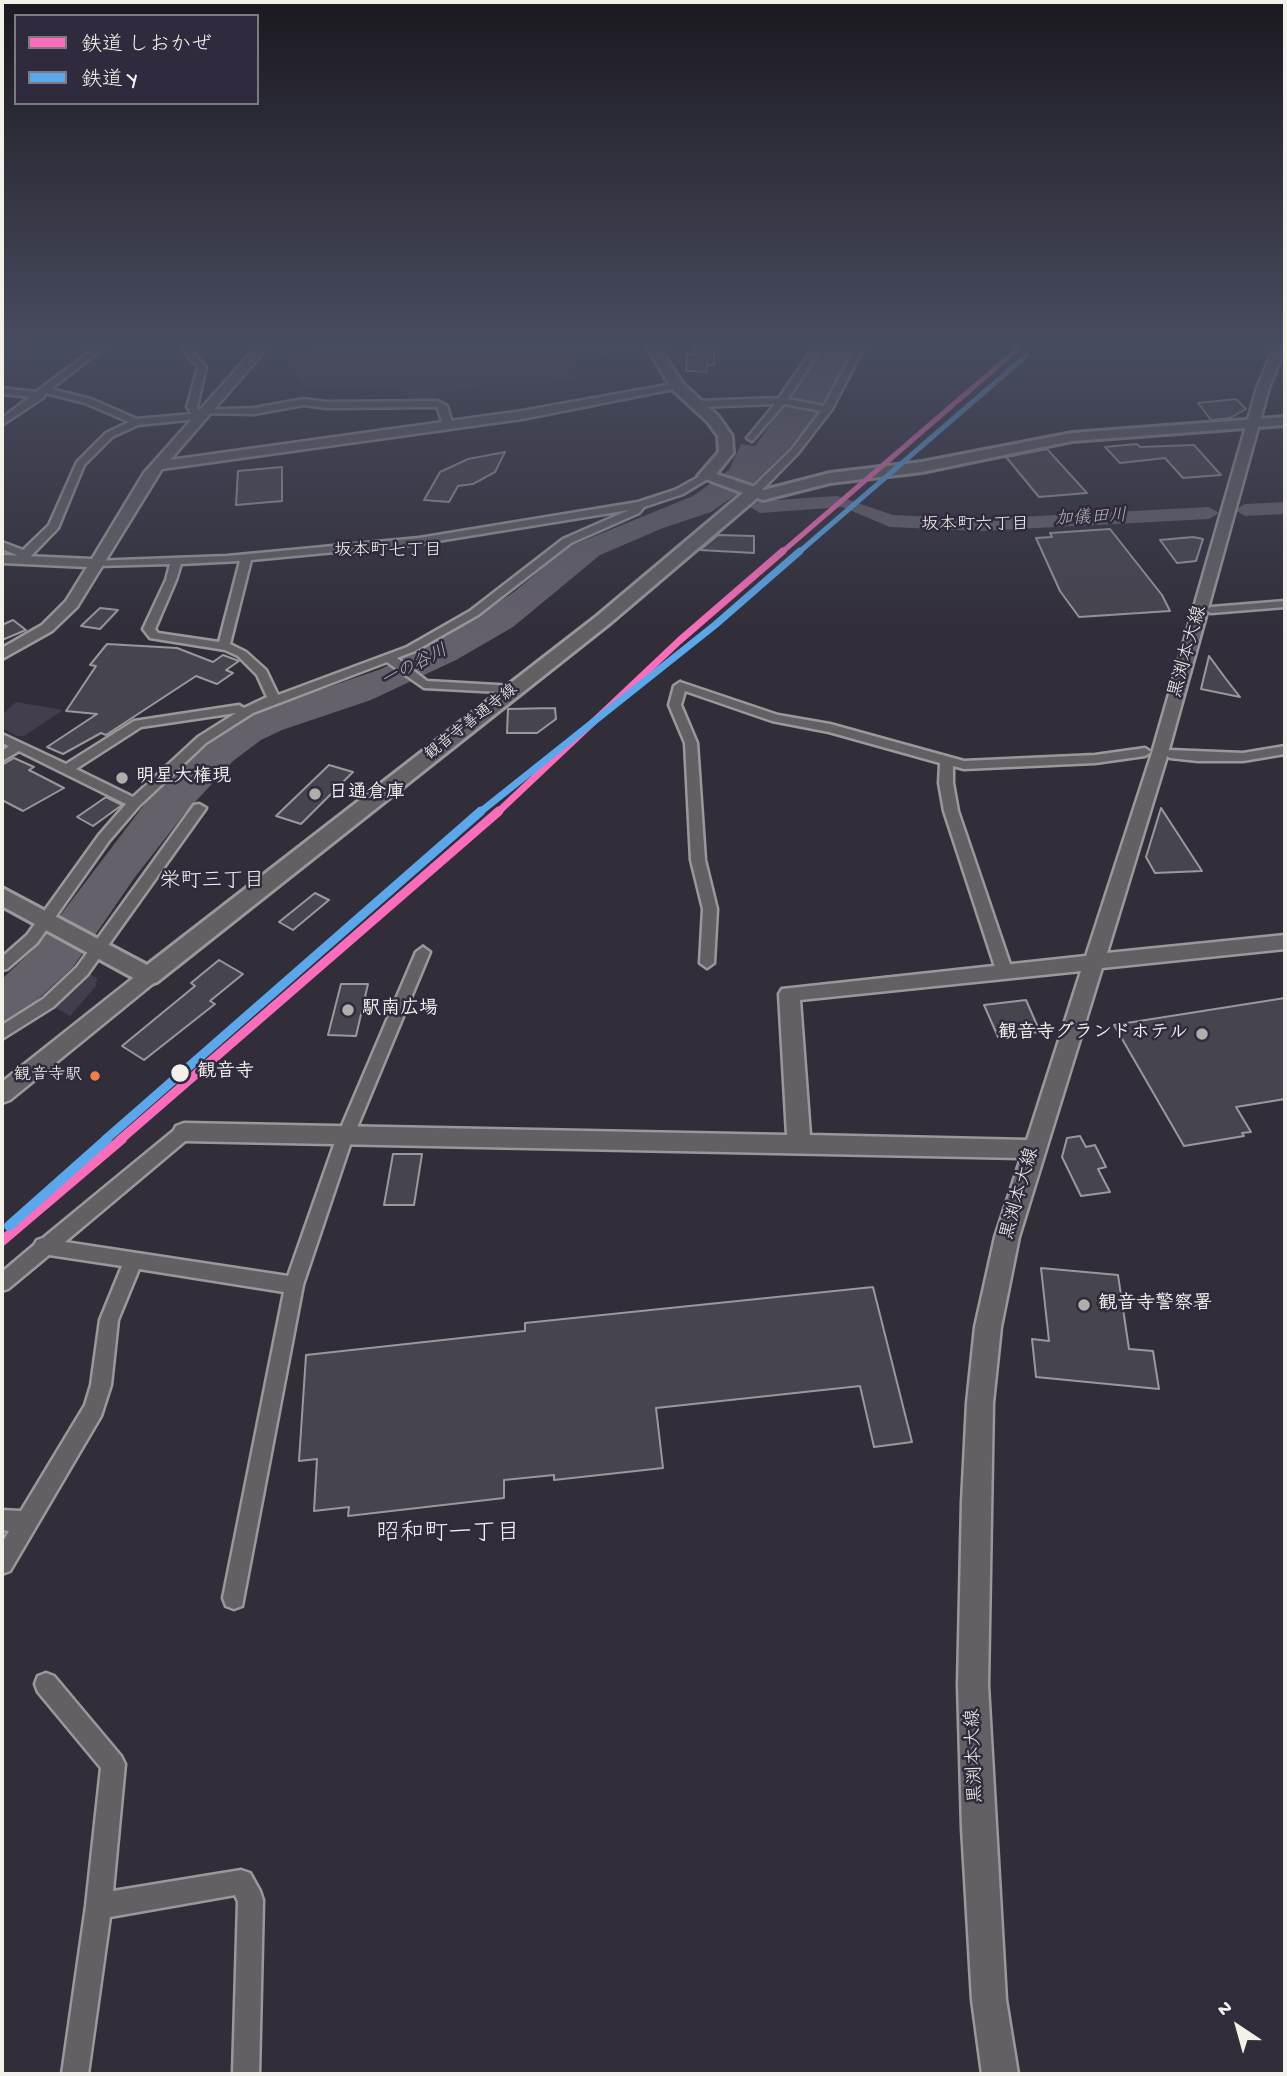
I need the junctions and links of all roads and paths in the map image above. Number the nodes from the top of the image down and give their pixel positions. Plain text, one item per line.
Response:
1 (100, 444) edge
2 (175, 444) edge
3 (318, 444) edge
4 (728, 444) edge
5 (800, 444) edge
6 (1038, 444) edge
7 (1248, 444) edge
8 (157, 466) junction
9 (710, 478) junction
10 (749, 492) junction
11 (640, 505) junction
12 (2, 545) edge
13 (22, 557) junction
14 (246, 557) junction
15 (2, 559) edge
16 (176, 561) junction
17 (96, 563) junction
18 (1285, 604) edge
19 (1211, 610) dead end
20 (224, 647) junction
21 (2, 654) edge
22 (390, 659) junction
23 (514, 690) junction
24 (274, 699) junction
25 (2, 738) edge
26 (18, 746) junction
27 (1285, 750) edge
28 (1145, 752) dead end
29 (1170, 754) dead end
30 (2, 757) edge
31 (947, 761) junction
32 (66, 770) junction
33 (134, 803) junction
34 (200, 808) dead end
35 (2, 896) edge
36 (46, 920) junction
37 (1285, 942) edge
38 (99, 949) junction
39 (423, 951) dead end
40 (707, 963) dead end
41 (1093, 963) junction
42 (2, 965) edge
43 (1004, 970) junction
44 (149, 976) junction
45 (2, 1033) edge
46 (2, 1094) edge
47 (184, 1132) joint
48 (346, 1136) junction
49 (799, 1145) junction
50 (1034, 1149) junction
51 (43, 1246) junction
52 (133, 1261) junction
53 (2, 1283) edge
54 (294, 1285) junction
55 (2, 1520) edge
56 (26, 1522) junction
57 (2, 1563) edge
58 (234, 1598) dead end
59 (46, 1684) dead end
60 (99, 1906) junction
61 (75, 2074) edge
62 (246, 2074) edge
63 (1000, 2074) edge

1 - 13 street
2 - 8 street
3 - 8 street
4 - 9 main road
5 - 10 street
6 - 10 main road
7 - 41 street, 黒渕本大線
8 - 17 street
9 - 10 main road
9 - 11 street
10 - 23 main road, 観音寺善通寺線
11 - 14 street
11 - 22 street
12 - 13 street
13 - 15 street
13 - 17 street
14 - 16 street
14 - 20 street
16 - 17 street
16 - 20 street
17 - 21 street
18 - 19 street
20 - 24 street
22 - 23 street
22 - 24 street
23 - 44 main road, 観音寺善通寺線
24 - 32 street
24 - 33 street
25 - 26 street
26 - 30 street
26 - 32 street
27 - 29 street
28 - 31 street
31 - 40 street
31 - 43 street
32 - 33 street
33 - 36 street
34 - 38 street
35 - 36 main road
36 - 38 main road
36 - 42 street
37 - 41 street
38 - 44 main road
38 - 45 street
39 - 48 street
41 - 43 street
41 - 50 street, 黒渕本大線
43 - 49 street
44 - 46 street
47 - 48 street
47 - 51 street
48 - 49 street
48 - 54 street
49 - 50 street
50 - 63 street, 黒渕本大線
51 - 52 street
51 - 53 street
52 - 54 street
52 - 56 street
54 - 58 street
55 - 56 street
56 - 57 street
59 - 60 street
60 - 61 street
60 - 62 street

